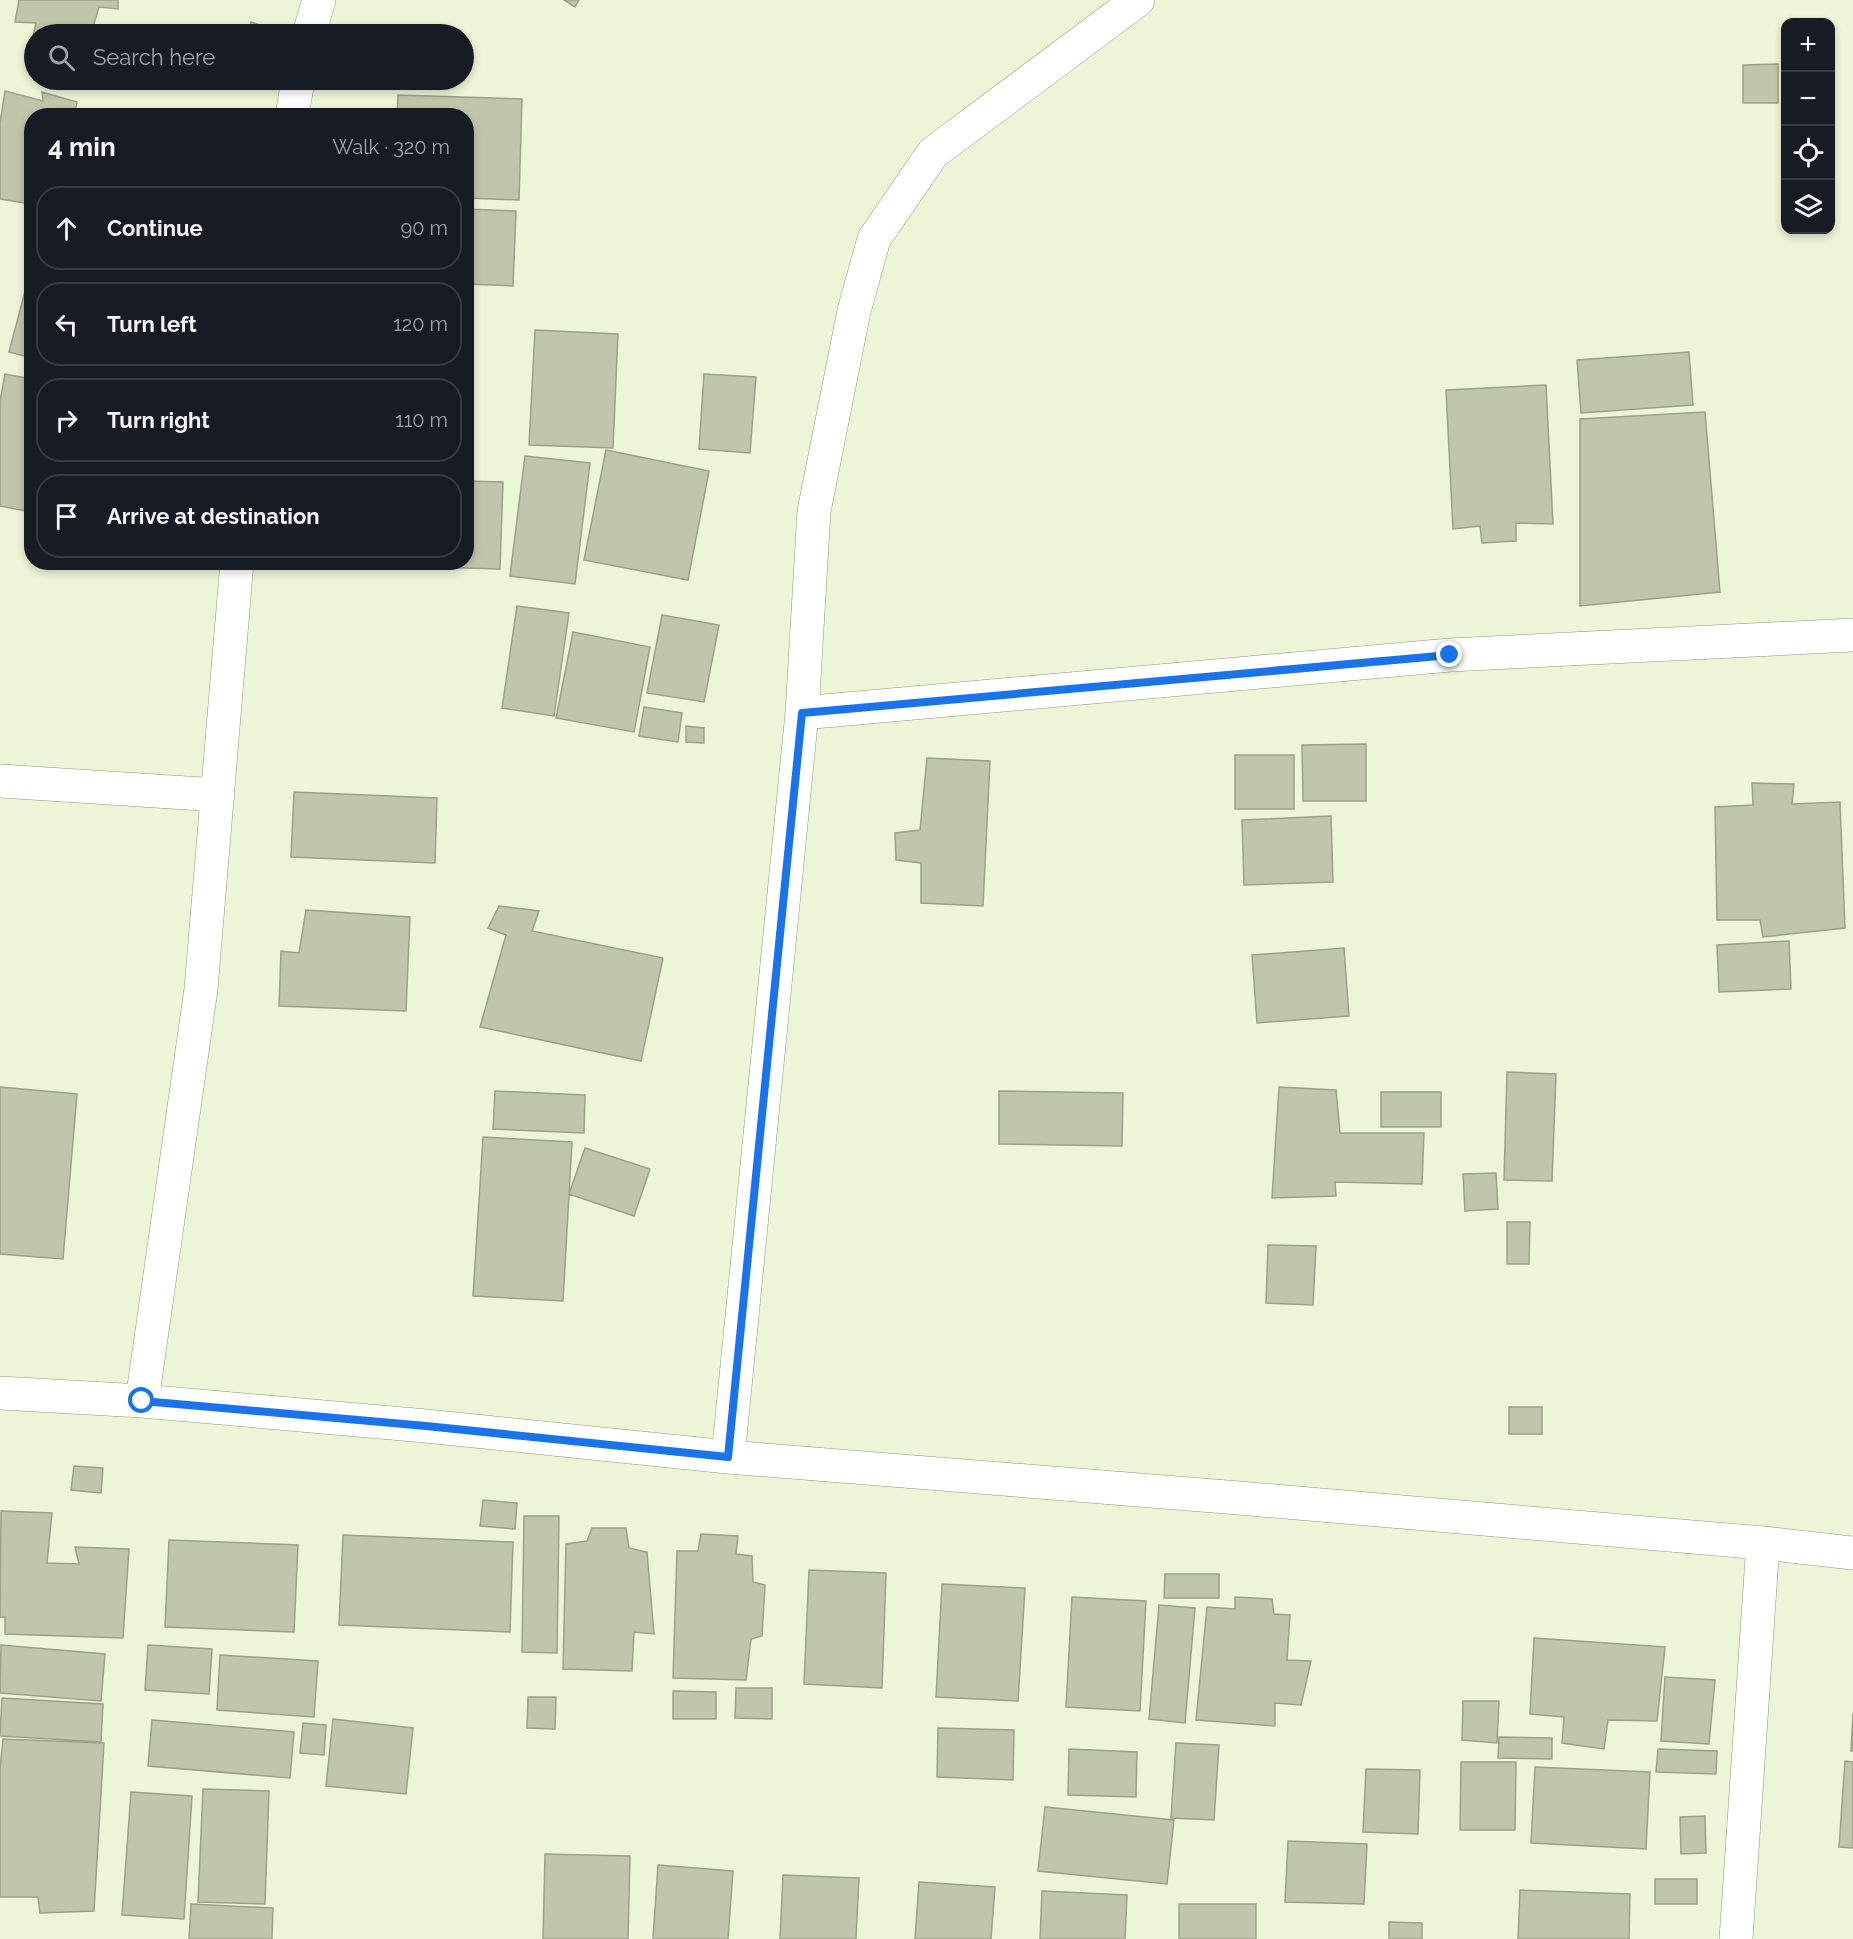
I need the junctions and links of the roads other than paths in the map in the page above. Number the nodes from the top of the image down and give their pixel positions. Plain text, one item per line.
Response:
1 (319, 0) edge
2 (1138, 0) edge
3 (312, 24) edge
4 (296, 90) edge
5 (293, 108) edge
6 (236, 570) edge
7 (1853, 635) edge
8 (802, 713) junction
9 (0, 781) edge
10 (218, 795) junction
11 (0, 1393) edge
12 (142, 1401) junction
13 (728, 1457) junction
14 (1763, 1543) junction
15 (1853, 1554) edge
16 (1736, 1939) edge

1 - 3 street
2 - 8 street
4 - 5 street
6 - 10 street
7 - 8 street
8 - 13 street
9 - 10 street
10 - 12 street
11 - 12 street
12 - 13 street
13 - 14 street
14 - 15 street
14 - 16 street

